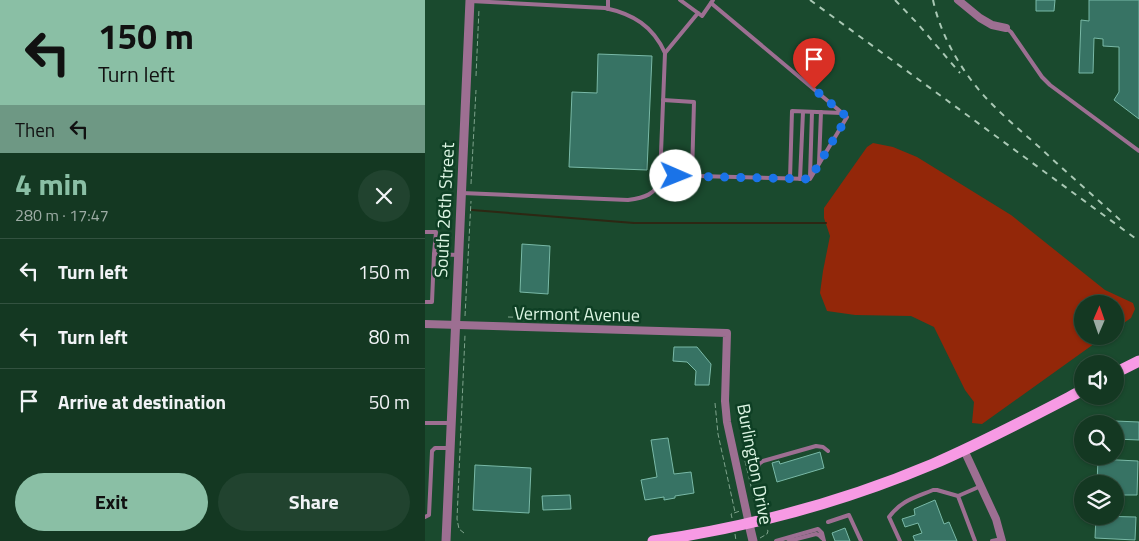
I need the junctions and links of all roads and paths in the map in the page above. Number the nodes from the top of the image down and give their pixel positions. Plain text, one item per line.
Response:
1 (470, 0) edge
2 (609, 0) edge
3 (680, 0) edge
4 (958, 0) edge
5 (712, 2) edge
6 (479, 9) dead end
7 (608, 9) junction
8 (698, 13) junction
9 (1006, 28) joint
10 (665, 53) junction
11 (476, 76) dead end
12 (476, 90) dead end
13 (663, 100) junction
14 (803, 112) junction
15 (812, 112) junction
16 (821, 112) junction
17 (843, 113) junction
18 (1138, 148) edge
19 (819, 164) junction
20 (660, 175) junction
21 (692, 176) junction
22 (790, 179) junction
23 (800, 179) junction
24 (810, 179) junction
25 (471, 184) dead end
26 (461, 193) junction
27 (471, 201) dead end
28 (425, 232) edge
29 (435, 254) junction
30 (458, 255) junction
31 (425, 302) edge
32 (465, 316) dead end
33 (508, 317) dead end
34 (591, 319) dead end
35 (425, 324) edge
36 (455, 326) junction
37 (727, 333) joint
38 (465, 335) dead end
39 (1139, 361) edge
40 (1124, 369) edge
41 (1074, 395) edge
42 (715, 403) dead end
43 (425, 423) edge
44 (450, 423) junction
45 (449, 448) junction
46 (964, 450) junction
47 (828, 451) dead end
48 (745, 460) dead end
49 (759, 466) dead end
50 (981, 486) junction
51 (958, 496) junction
52 (755, 508) dead end
53 (735, 512) dead end
54 (425, 517) edge
55 (828, 522) dead end
56 (749, 524) junction
57 (464, 533) dead end
58 (824, 540) edge
59 (1002, 540) edge
60 (446, 541) edge
61 (653, 541) edge
62 (753, 541) edge
63 (776, 541) edge
64 (861, 541) edge
65 (900, 541) edge
66 (975, 541) edge
67 (992, 541) edge

1 - 7 lane
1 - 26 street, South 26th Street
2 - 7 lane
3 - 8 lane
4 - 9 street
5 - 8 lane
5 - 17 lane
6 - 11 path
7 - 10 lane
8 - 10 lane
9 - 18 lane
10 - 13 lane
12 - 25 path
13 - 20 lane
13 - 21 lane
14 - 15 lane
14 - 22 lane
14 - 23 lane
15 - 16 lane
15 - 24 lane
16 - 17 lane
16 - 19 lane
17 - 19 lane
19 - 24 lane
20 - 21 lane
20 - 26 lane
21 - 22 lane
22 - 23 lane
23 - 24 lane
26 - 30 street, South 26th Street
27 - 32 path
28 - 29 lane
29 - 30 lane
29 - 31 lane
30 - 36 street, South 26th Street
33 - 34 path
35 - 36 street, Vermont Avenue
36 - 37 street, Vermont Avenue
36 - 44 street, South 26th Street
37 - 56 street, Burlington Drive
38 - 57 path
39 - 40 main road
41 - 46 main road
42 - 53 path
43 - 44 lane
44 - 45 street, South 26th Street
45 - 54 lane
45 - 60 street, South 26th Street
46 - 50 street
46 - 56 main road
47 - 49 lane
48 - 52 path
50 - 51 lane
50 - 59 street
51 - 65 lane
51 - 66 lane
55 - 64 lane
56 - 61 main road
56 - 62 street, Burlington Drive
58 - 63 lane
59 - 67 lane

